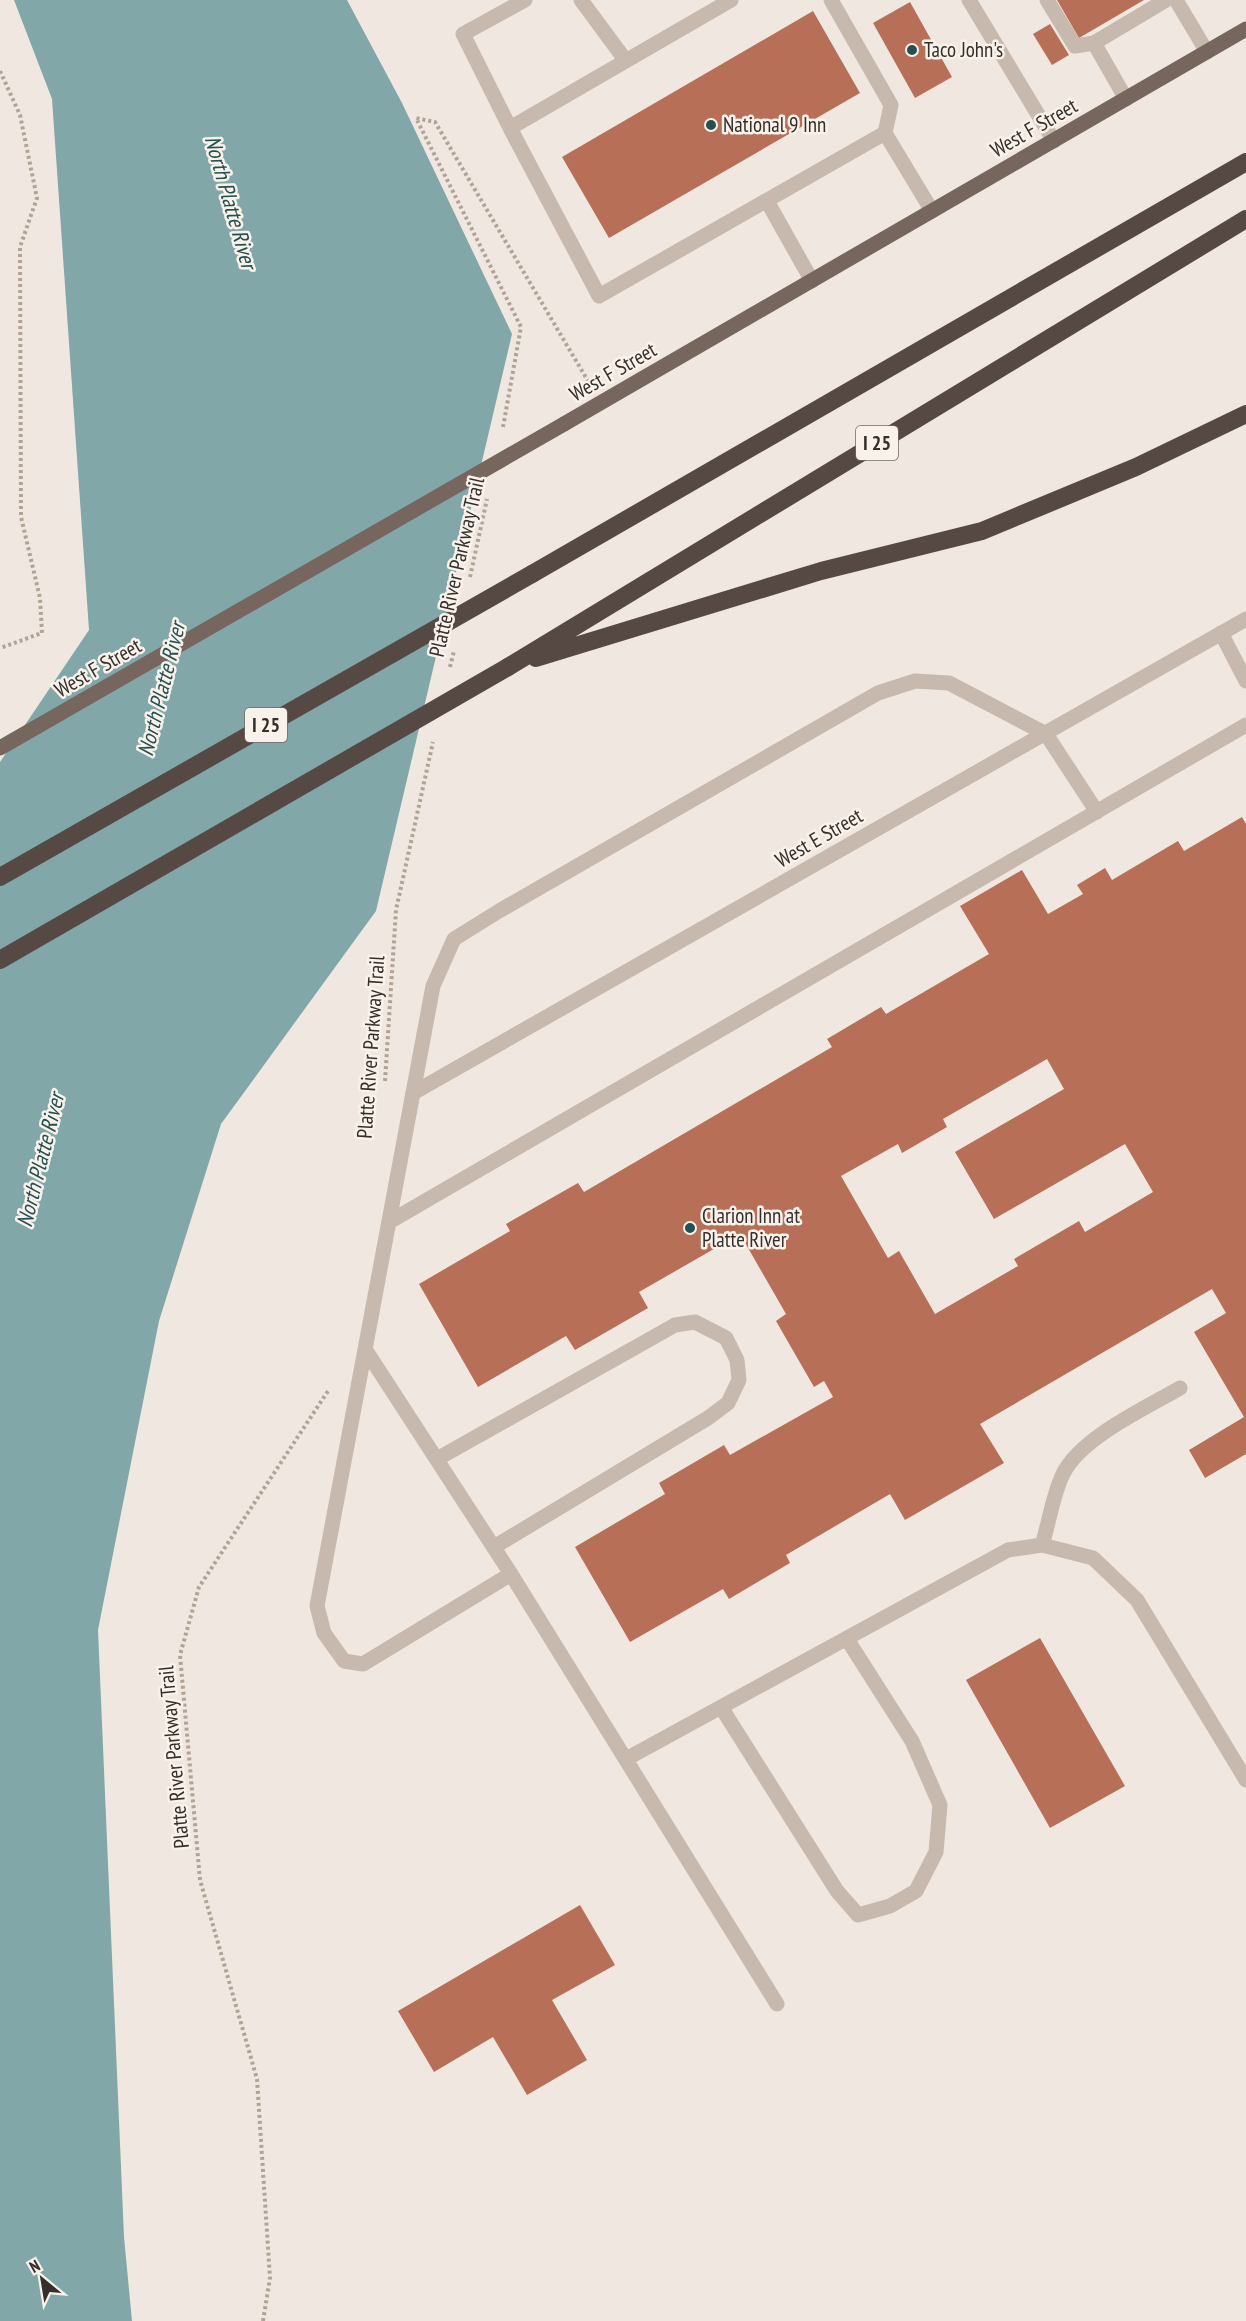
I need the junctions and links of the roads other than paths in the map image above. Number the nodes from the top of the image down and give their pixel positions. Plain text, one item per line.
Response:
1 (525, 0) edge
2 (581, 0) edge
3 (731, 0) edge
4 (831, 0) edge
5 (1047, 0) edge
6 (1166, 0) edge
7 (1176, 0) edge
8 (976, 2) edge
9 (1149, 4) edge
10 (1246, 29) edge
11 (1094, 43) junction
12 (1207, 52) junction
13 (626, 60) junction
14 (1126, 99) junction
15 (510, 128) junction
16 (885, 133) junction
17 (1054, 141) junction
18 (1238, 166) edge
19 (766, 201) junction
20 (932, 211) junction
21 (1246, 219) edge
22 (812, 281) junction
23 (1246, 414) edge
24 (1246, 619) edge
25 (1221, 633) junction
26 (508, 667) junction
27 (1246, 681) edge
28 (1246, 725) edge
29 (1046, 734) junction
30 (0, 748) edge
31 (1097, 812) junction
32 (0, 877) edge
33 (0, 960) edge
34 (413, 1093) junction
35 (389, 1222) junction
36 (365, 1349) junction
37 (1180, 1388) dead end
38 (436, 1459) junction
39 (1042, 1545) junction
40 (494, 1547) junction
41 (511, 1574) junction
42 (847, 1639) junction
43 (722, 1707) junction
44 (626, 1759) junction
45 (1246, 1780) edge
46 (777, 2004) dead end

1 - 15 street
2 - 13 street
3 - 13 street
4 - 16 street
5 - 11 street
6 - 9 street
7 - 12 street
8 - 17 street
9 - 11 street
10 - 12 main road, West F Street
11 - 14 street
12 - 14 main road, West F Street
13 - 15 street
14 - 17 main road, West F Street
15 - 19 street
16 - 19 street
16 - 20 street
17 - 20 main road, West F Street
18 - 32 highway, I 25, bridge
19 - 22 street
20 - 22 main road, West F Street
21 - 26 highway, I 25
22 - 30 main road, West F Street, bridge
23 - 26 highway
24 - 25 street, West E Street
25 - 27 street
25 - 29 street, West E Street
26 - 33 highway, I 25, bridge
28 - 31 street
29 - 31 street
29 - 34 street, West E Street
29 - 34 street
31 - 35 street
34 - 35 street
35 - 36 street
36 - 38 street
36 - 41 street
37 - 39 street
38 - 40 street
38 - 40 street
39 - 42 street
39 - 45 street
40 - 41 street
41 - 44 street
42 - 43 street
42 - 43 street
43 - 44 street
44 - 46 street

